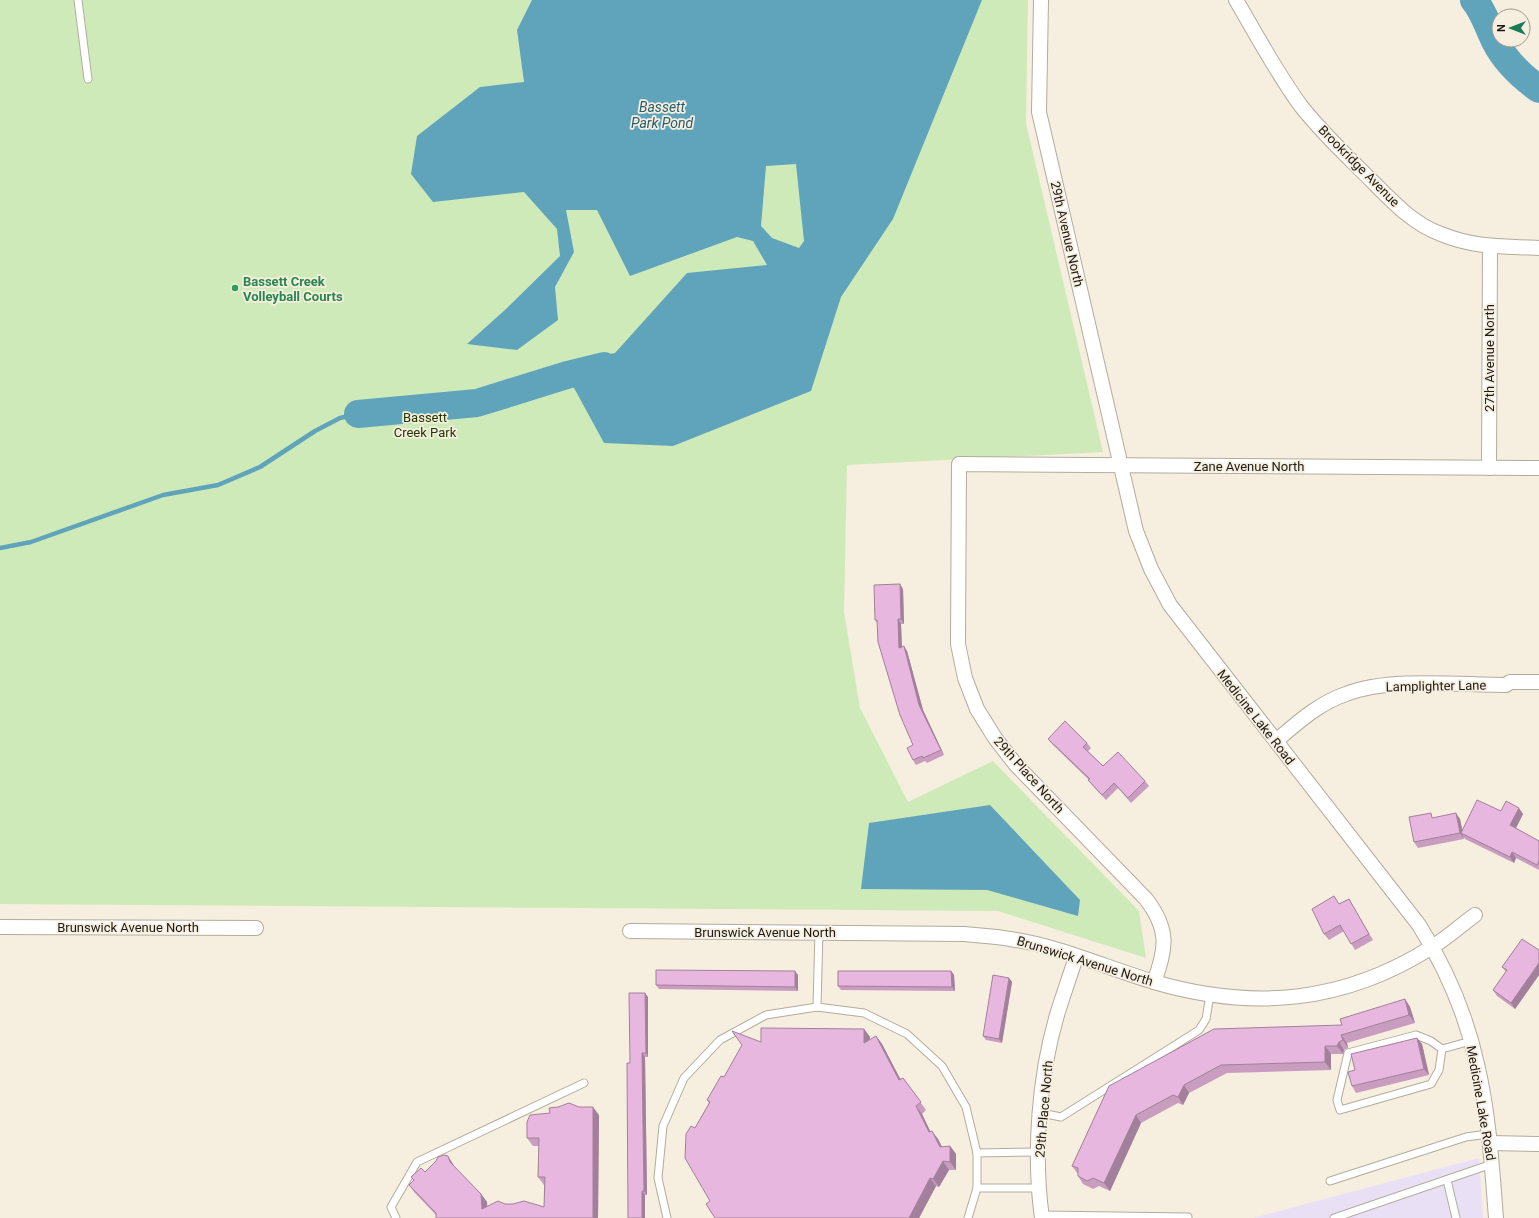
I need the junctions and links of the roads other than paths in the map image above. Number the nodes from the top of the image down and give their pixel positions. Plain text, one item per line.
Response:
1 (78, 0) edge
2 (1041, 0) edge
3 (1236, 0) edge
4 (88, 79) dead end
5 (1490, 247) junction
6 (1539, 248) edge
7 (959, 464) joint
8 (1121, 465) junction
9 (1489, 468) junction
10 (1539, 468) edge
11 (1539, 682) edge
12 (1276, 741) junction
13 (1475, 914) dead end
14 (0, 926) edge
15 (256, 928) dead end
16 (630, 931) dead end
17 (819, 932) junction
18 (1433, 947) junction
19 (1076, 957) junction
20 (1154, 982) junction
21 (1210, 995) junction
22 (817, 1007) junction
23 (1471, 1041) junction
24 (1442, 1049) junction
25 (584, 1083) dead end
26 (1041, 1113) junction
27 (1489, 1138) junction
28 (1539, 1144) edge
29 (1039, 1152) junction
30 (977, 1153) junction
31 (1492, 1164) junction
32 (1447, 1180) junction
33 (1330, 1181) dead end
34 (977, 1188) junction
35 (1040, 1188) junction
36 (1042, 1216) edge
37 (1188, 1216) dead end
38 (396, 1218) edge
39 (667, 1218) edge
40 (968, 1218) edge
41 (1334, 1218) edge
42 (1456, 1218) edge
43 (1496, 1218) edge

1 - 4 lane
2 - 8 street, 29th Avenue North
3 - 5 street, Brookridge Avenue
5 - 6 street, Brookridge Avenue
5 - 9 street, 27th Avenue North
7 - 8 street, Zane Avenue North
7 - 20 street, 29th Place North
8 - 9 street, Zane Avenue North
8 - 12 street, Medicine Lake Road
9 - 10 street, Zane Avenue North
11 - 12 street, Lamplighter Lane
12 - 18 street, Medicine Lake Road
13 - 18 street
14 - 15 street, Brunswick Avenue North
16 - 17 street, Brunswick Avenue North
17 - 19 street, Brunswick Avenue North
17 - 22 lane
18 - 21 street, Brunswick Avenue North
18 - 23 street, Medicine Lake Road
19 - 20 street, Brunswick Avenue North
19 - 26 street, 29th Place North
20 - 21 street, Brunswick Avenue North
21 - 26 lane
22 - 30 lane
22 - 39 lane
23 - 24 lane
23 - 27 street, Medicine Lake Road
24 - 24 lane
25 - 38 lane
26 - 29 street, 29th Place North
27 - 28 street
27 - 31 street, Medicine Lake Road
27 - 33 lane
29 - 30 lane
29 - 35 street, 29th Place North
30 - 34 lane
31 - 32 lane
31 - 43 street, Medicine Lake Road
32 - 41 lane
32 - 42 lane
34 - 35 lane
34 - 40 lane
35 - 36 street, 29th Place North
36 - 37 lane

